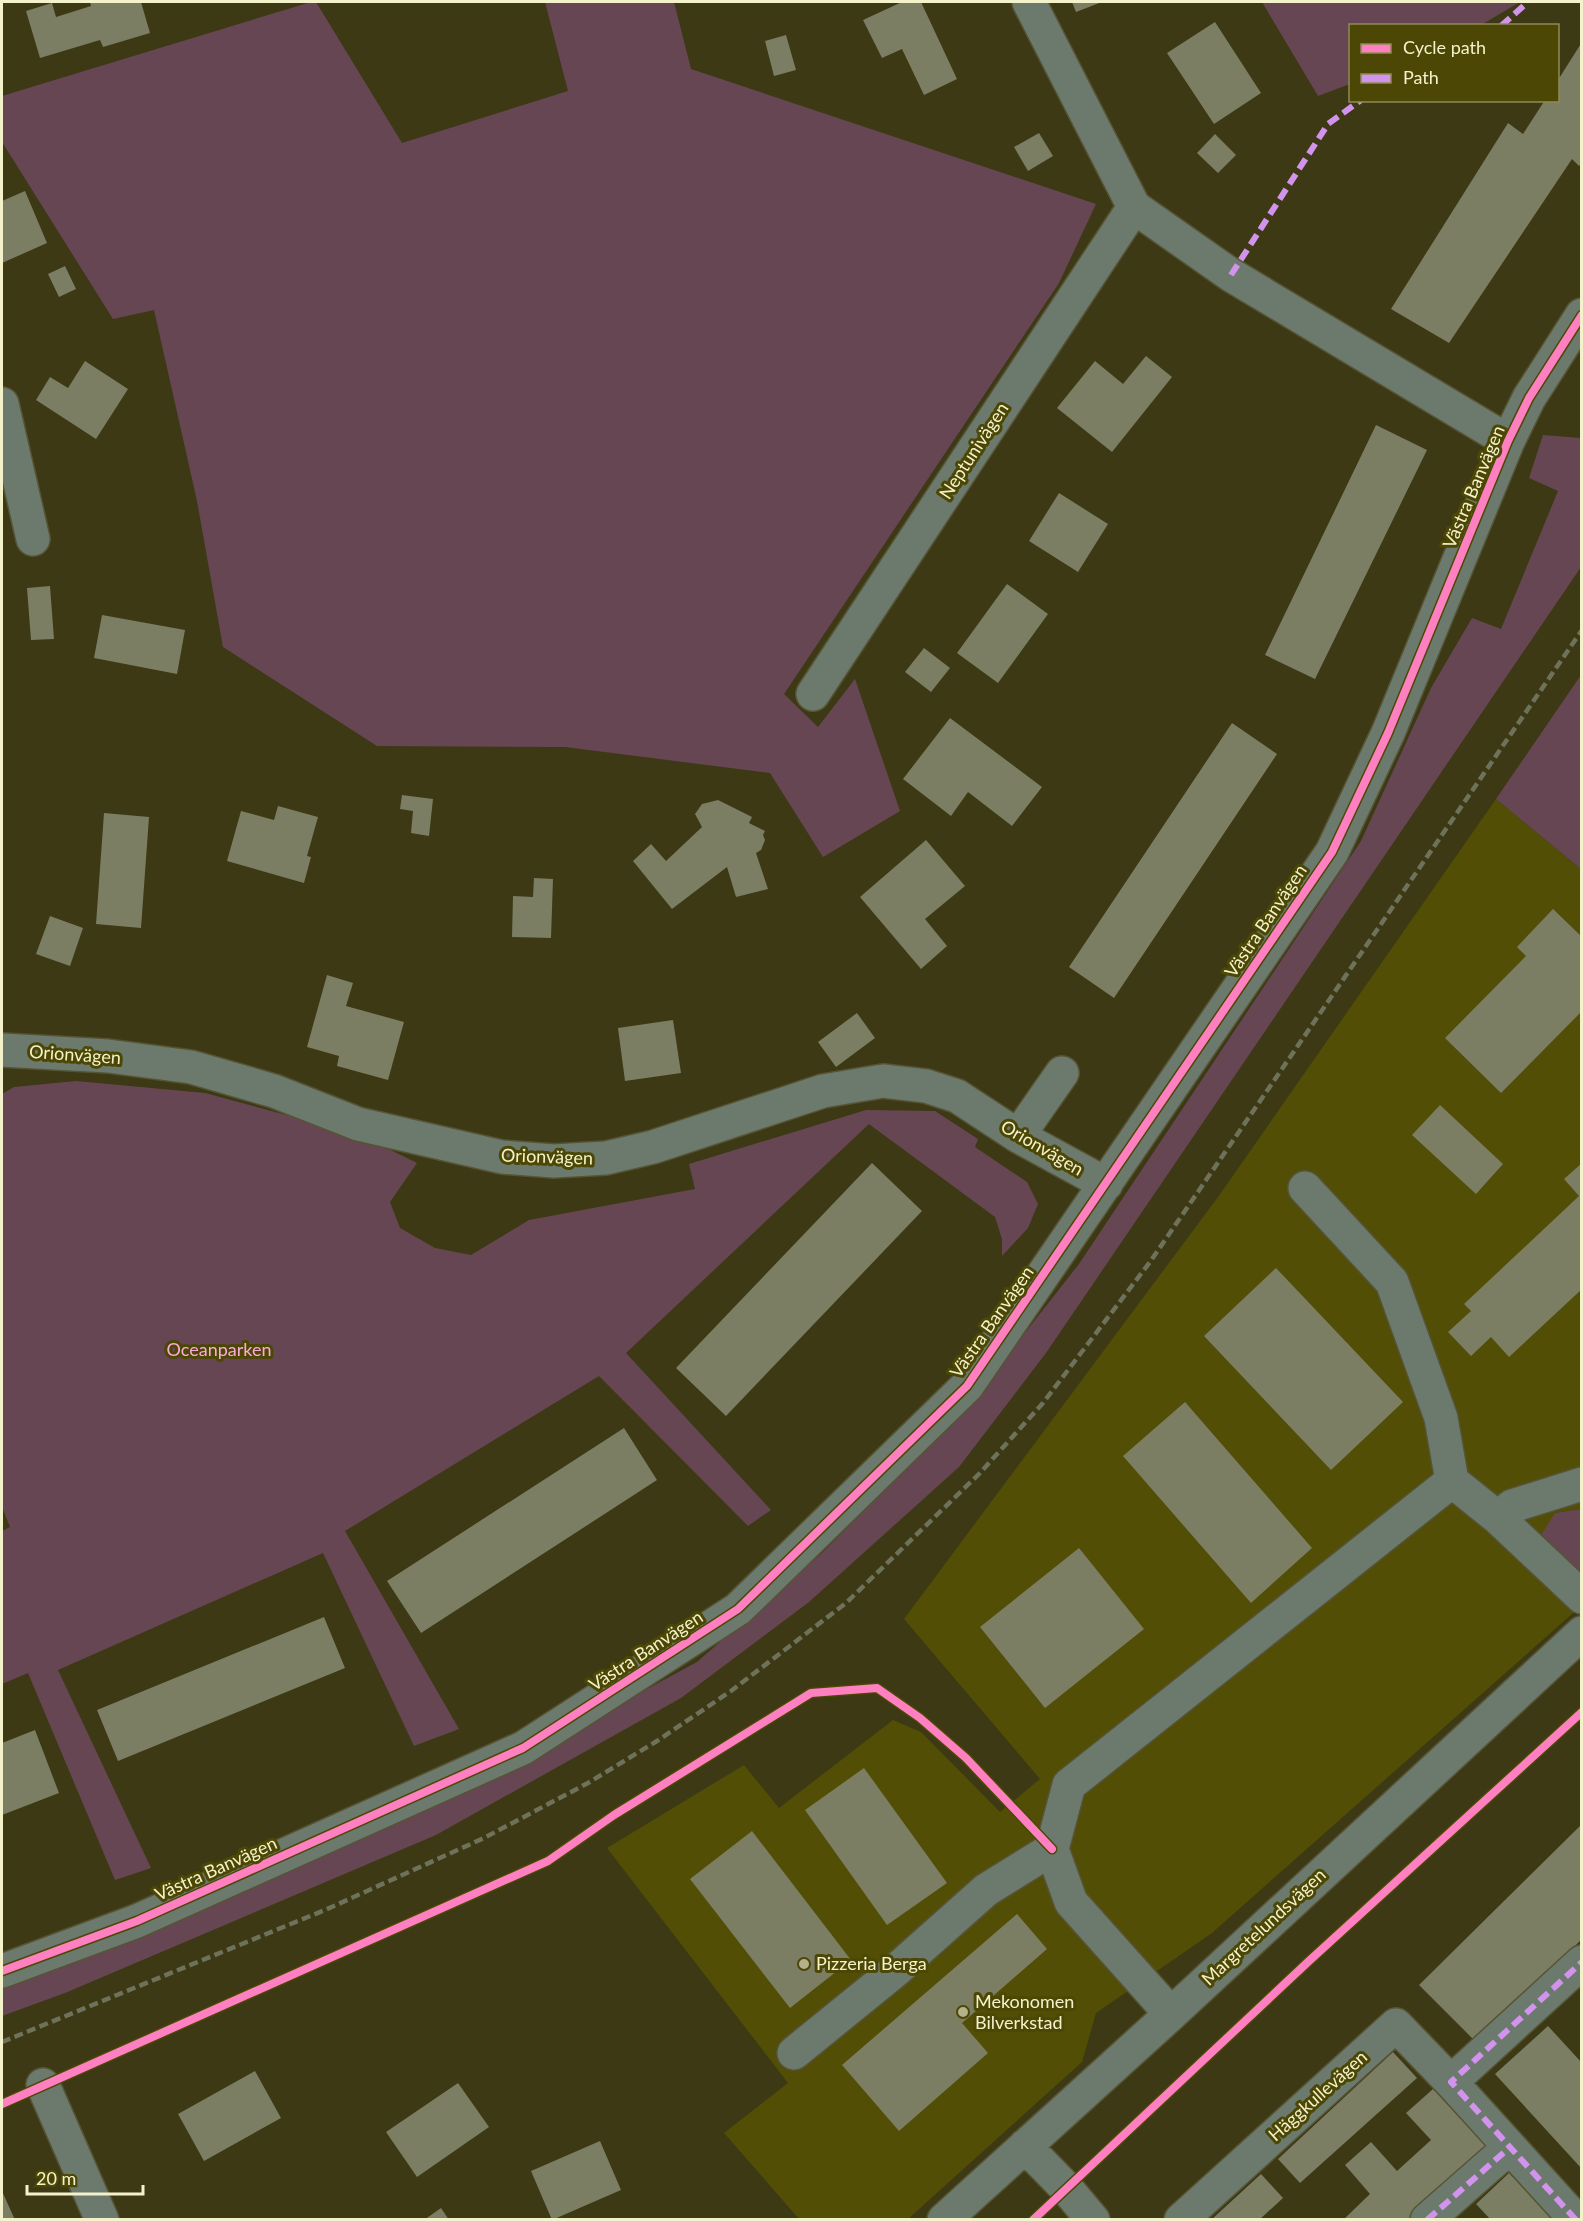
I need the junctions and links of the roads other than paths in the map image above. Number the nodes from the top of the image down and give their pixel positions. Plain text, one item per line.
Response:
1 (1029, 2) edge
2 (1134, 207) junction
3 (1581, 315) edge
4 (2, 404) edge
5 (1508, 441) junction
6 (33, 539) dead end
7 (813, 694) dead end
8 (8, 1054) edge
9 (1062, 1073) dead end
10 (1018, 1136) junction
11 (1106, 1184) junction
12 (1305, 1188) dead end
13 (1452, 1481) junction
14 (1581, 1484) edge
15 (1498, 1518) junction
16 (1581, 1598) edge
17 (1581, 1633) edge
18 (1052, 1849) junction
19 (1581, 1962) edge
20 (2, 1971) edge
21 (1171, 2014) junction
22 (794, 2052) dead end
23 (1451, 2082) junction
24 (43, 2085) dead end
25 (1025, 2146) junction
26 (1509, 2148) junction
27 (102, 2220) edge
28 (944, 2220) edge
29 (1093, 2220) edge
30 (1181, 2220) edge
31 (1427, 2220) edge
32 (1576, 2220) edge

1 - 2 street
2 - 5 street
2 - 7 street, Neptunivägen
3 - 5 street, Västra Banvägen
4 - 6 street
5 - 11 street, Västra Banvägen
8 - 10 street, Orionvägen
9 - 10 street
10 - 11 street, Orionvägen
11 - 20 street, Västra Banvägen
12 - 13 street
13 - 15 street
13 - 18 street
14 - 15 street
15 - 16 street
17 - 21 street, Margretelundsvägen
18 - 21 street
18 - 22 street
19 - 23 street
21 - 25 street, Margretelundsvägen
23 - 26 street, Häggkullevägen
23 - 30 street, Häggkullevägen
24 - 27 street
25 - 28 street, Margretelundsvägen
25 - 29 street
26 - 31 street
26 - 32 street, Häggkullevägen

